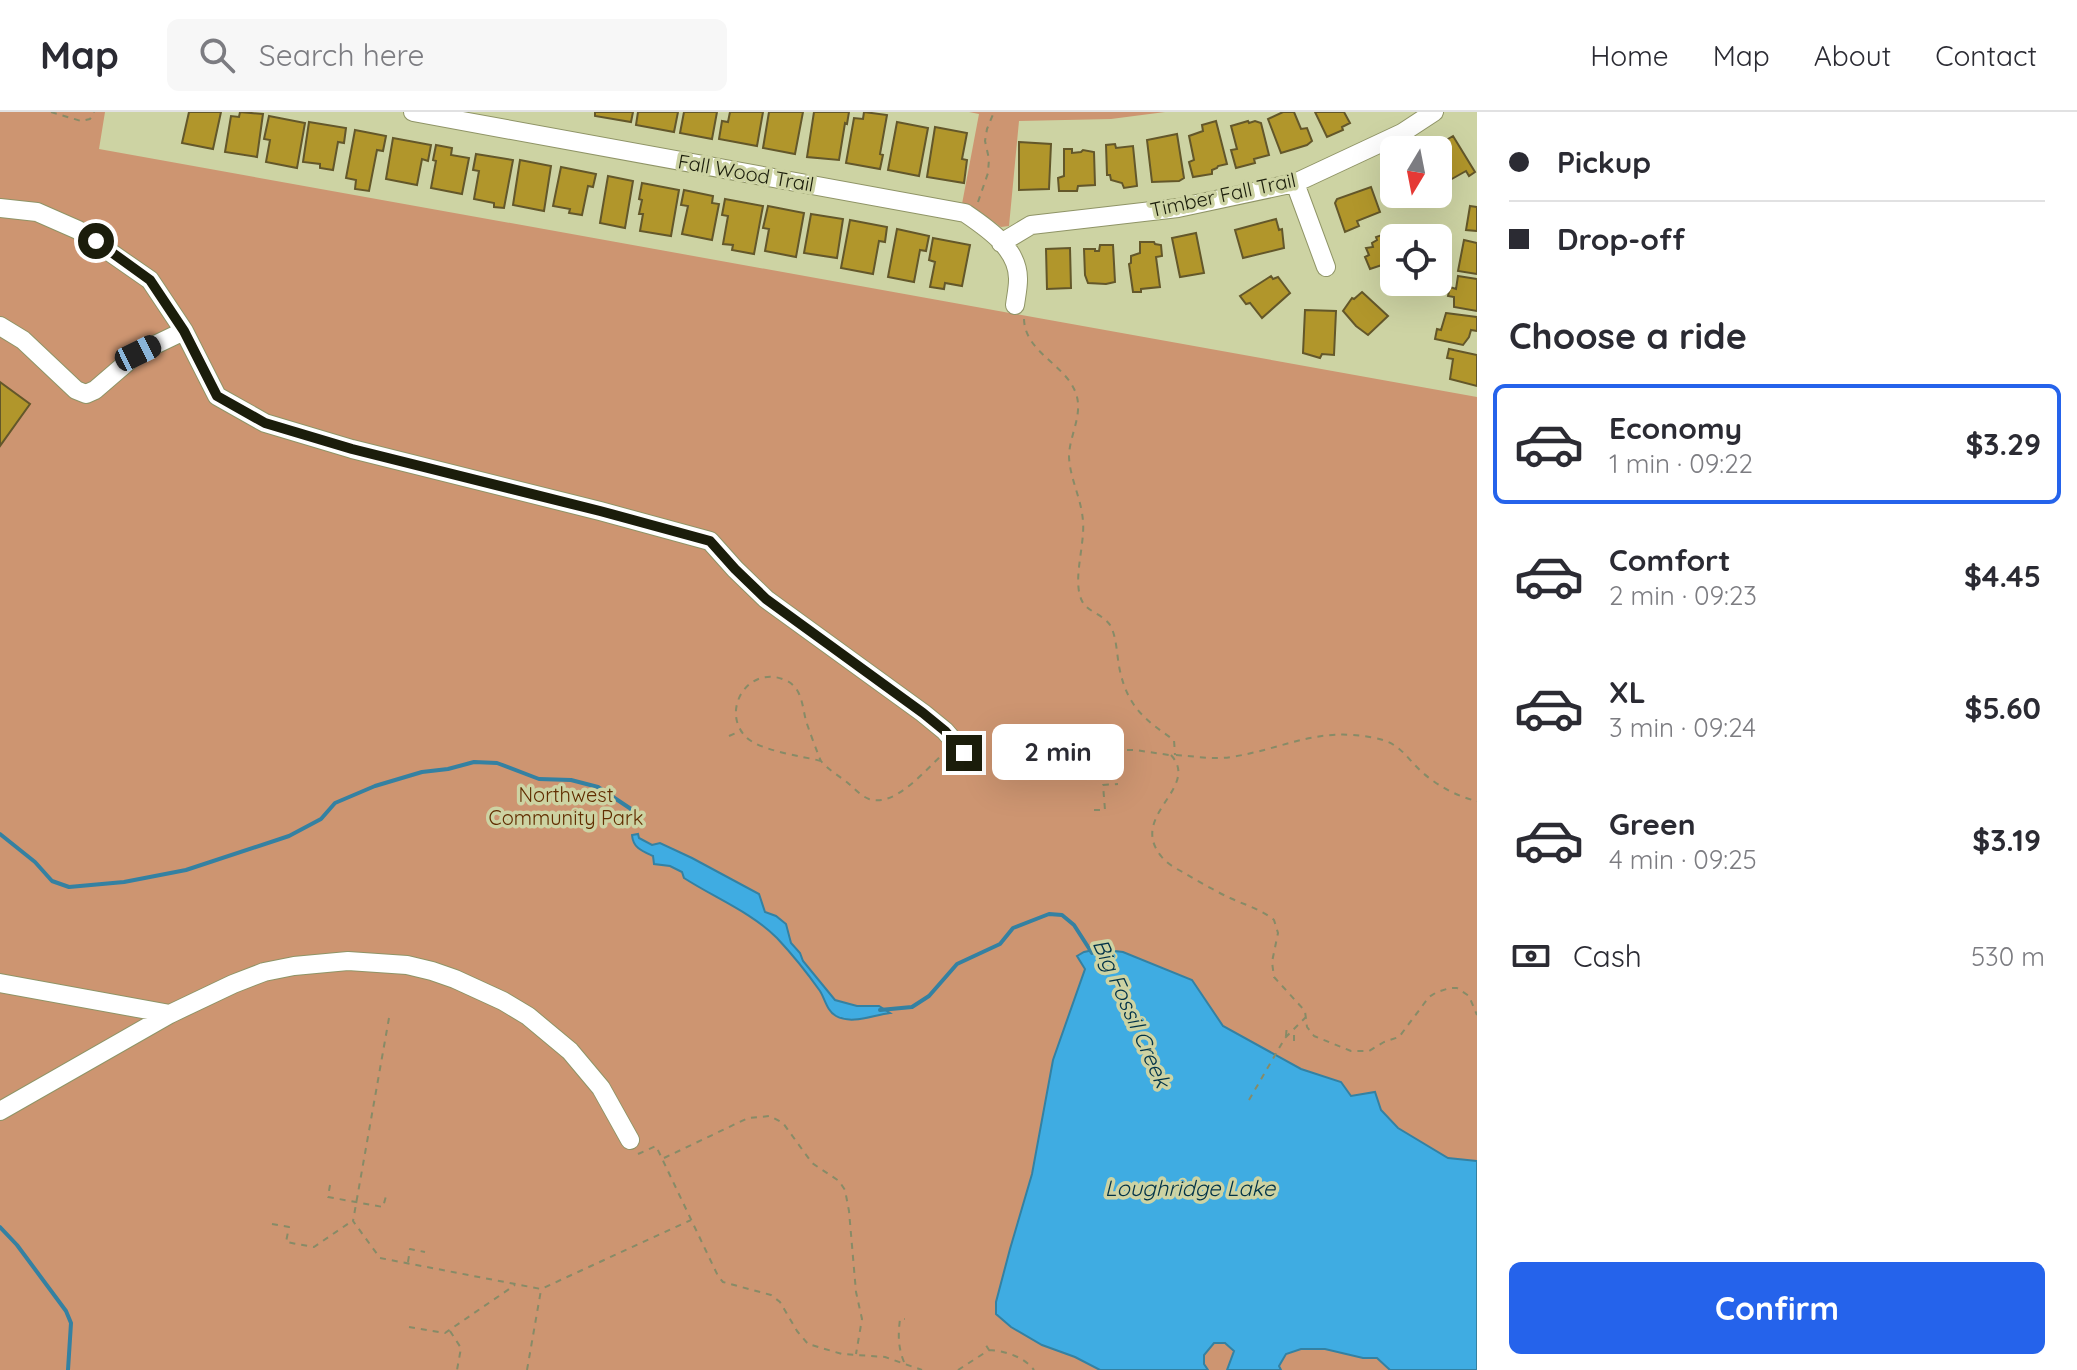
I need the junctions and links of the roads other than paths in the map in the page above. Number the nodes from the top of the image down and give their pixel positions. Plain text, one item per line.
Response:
1 (413, 112) edge
2 (1434, 112) edge
3 (1295, 183) junction
4 (0, 208) edge
5 (1001, 243) junction
6 (1326, 267) dead end
7 (1020, 312) road end
8 (0, 326) edge
9 (184, 331) junction
10 (964, 753) road end
11 (0, 983) edge
12 (170, 1014) junction
13 (0, 1111) edge
14 (634, 1147) road end

1 - 5 street, Fall Wood Trail
2 - 3 street, Timber Fall Trail
3 - 5 street, Timber Fall Trail
3 - 6 street
4 - 9 street
5 - 7 street, Fall Wood Trail
8 - 9 street
9 - 10 street
11 - 12 street
12 - 13 street
12 - 14 street

